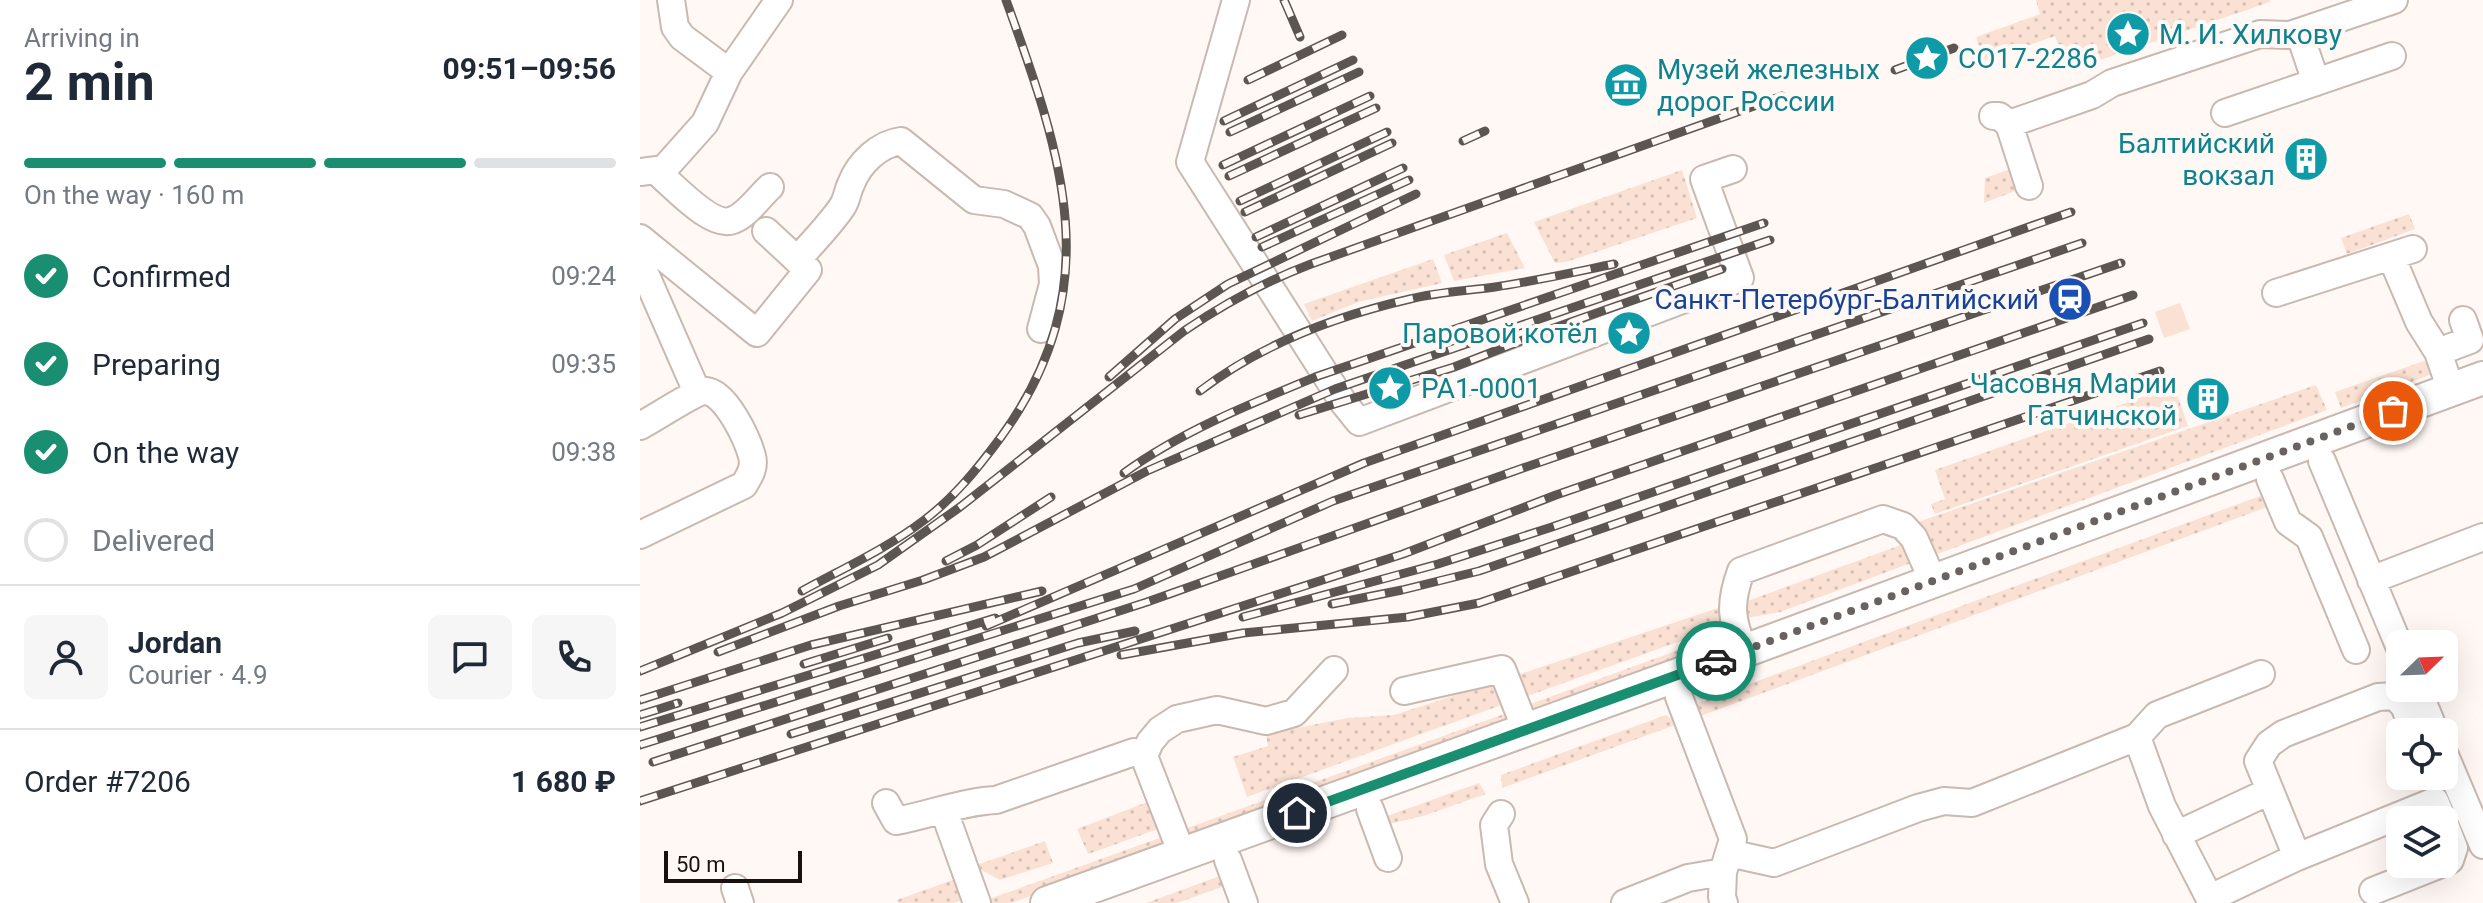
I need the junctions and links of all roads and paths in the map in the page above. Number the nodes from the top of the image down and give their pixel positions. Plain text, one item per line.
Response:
1 (671, 0) edge
2 (779, 0) edge
3 (1236, 0) edge
4 (2394, 0) edge
5 (2299, 32) junction
6 (2392, 56) dead end
7 (729, 72) junction
8 (2316, 82) junction
9 (2225, 113) dead end
10 (1733, 169) dead end
11 (648, 172) edge
12 (2029, 186) dead end
13 (770, 187) dead end
14 (766, 231) dead end
15 (640, 238) edge
16 (797, 260) junction
17 (640, 262) edge
18 (2276, 293) dead end
19 (647, 304) edge
20 (2463, 320) dead end
21 (1041, 329) dead end
22 (2438, 352) junction
23 (2483, 378) edge
24 (2451, 390) junction
25 (697, 392) junction
26 (2483, 401) edge
27 (640, 426) edge
28 (2322, 461) junction
29 (2270, 479) junction
30 (640, 535) edge
31 (2483, 537) edge
32 (2371, 580) junction
33 (1933, 581) junction
34 (2392, 630) edge
35 (2356, 650) dead end
36 (1744, 651) junction
37 (1334, 670) dead end
38 (2261, 674) dead end
39 (1404, 691) dead end
40 (1679, 697) junction
41 (2409, 718) edge
42 (1526, 730) junction
43 (2137, 737) junction
44 (1144, 756) junction
45 (2458, 786) edge
46 (2270, 791) junction
47 (886, 803) dead end
48 (2439, 805) edge
49 (1370, 809) junction
50 (944, 811) junction
51 (1501, 814) dead end
52 (2176, 835) junction
53 (2483, 845) edge
54 (1182, 854) junction
55 (2297, 857) junction
56 (1388, 858) dead end
57 (1228, 860) junction
58 (1726, 862) junction
59 (2405, 878) edge
60 (2373, 891) dead end
61 (2211, 901) edge
62 (977, 903) edge
63 (1047, 903) edge
64 (1109, 903) edge
65 (1244, 903) edge
66 (1515, 903) edge
67 (1625, 903) edge
68 (1724, 903) edge

1 - 7 street
2 - 7 street
3 - 10 street
4 - 5 street
5 - 8 street
5 - 12 street
6 - 8 street
7 - 11 street
8 - 9 street
11 - 13 street
14 - 16 street
15 - 16 street
16 - 21 street
17 - 19 street
18 - 22 street
19 - 25 street
20 - 22 street
22 - 24 street
23 - 24 main road
24 - 33 main road
25 - 27 street
25 - 30 street
26 - 28 main road
28 - 29 main road
28 - 32 street
29 - 35 street
29 - 40 main road
31 - 32 street
32 - 34 street
33 - 36 main road
33 - 36 street
36 - 42 main road
37 - 44 street
38 - 43 street
39 - 42 street
40 - 49 main road
40 - 58 street
41 - 46 street
42 - 54 main road
43 - 52 street
43 - 58 street
44 - 50 street
44 - 54 street
45 - 53 street
46 - 52 street
46 - 55 street
47 - 50 street
48 - 55 street
49 - 56 street
49 - 57 main road
50 - 62 street
51 - 66 street
52 - 61 street
54 - 63 main road
55 - 61 street
57 - 64 main road
57 - 65 street
58 - 67 street
58 - 68 street
59 - 60 street

